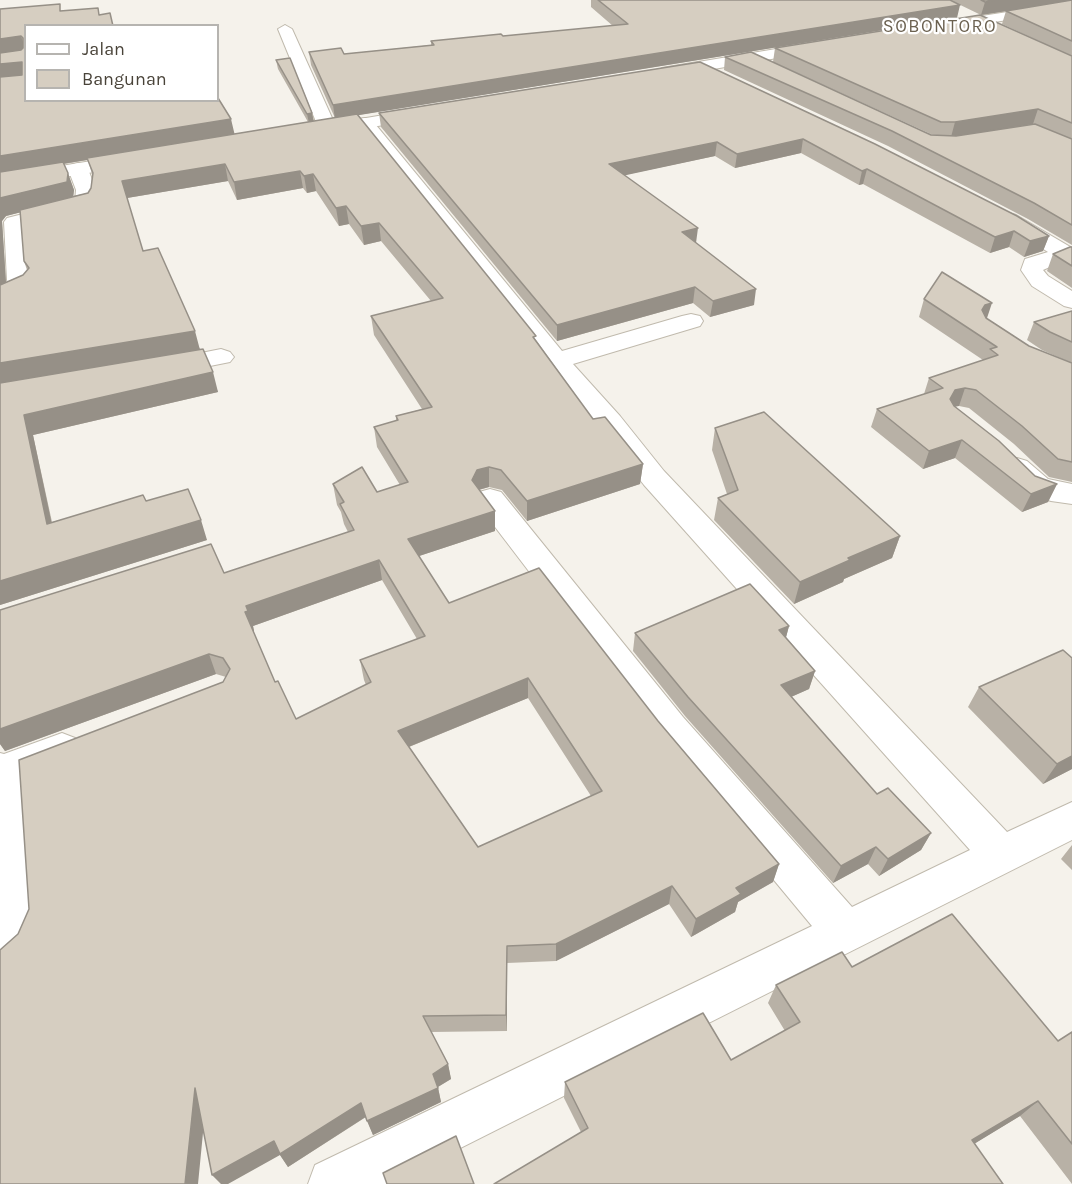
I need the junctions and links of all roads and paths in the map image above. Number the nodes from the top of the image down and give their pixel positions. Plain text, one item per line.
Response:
1 (1072, 6) edge
2 (952, 8) edge
3 (978, 20) junction
4 (932, 28) edge
5 (285, 29) dead end
6 (999, 30) edge
7 (840, 43) edge
8 (748, 58) junction
9 (698, 66) junction
10 (780, 74) edge
11 (641, 76) edge
12 (730, 82) edge
13 (446, 109) edge
14 (366, 123) junction
15 (328, 129) junction
16 (305, 133) edge
17 (146, 158) edge
18 (78, 169) junction
19 (0, 182) edge
20 (990, 209) edge
21 (1069, 255) edge
22 (9, 282) edge
23 (0, 298) edge
24 (1072, 301) edge
25 (691, 321) dead end
26 (221, 357) dead end
27 (556, 361) junction
28 (140, 372) edge
29 (1003, 452) edge
30 (1072, 494) edge
31 (490, 499) dead end
32 (94, 737) edge
33 (2, 770) edge
34 (1072, 820) edge
35 (1000, 854) junction
36 (845, 932) junction
37 (0, 949) edge
38 (334, 1184) edge

1 - 3 street
2 - 3 street
3 - 4 street
3 - 6 street
5 - 15 street
7 - 8 street
8 - 9 street
8 - 10 street
9 - 11 street
9 - 12 street
13 - 14 street
14 - 15 street
14 - 27 street
15 - 16 street
17 - 18 street
18 - 19 street
18 - 22 street
20 - 21 street
21 - 24 street
22 - 23 street
25 - 27 street
26 - 28 street
27 - 35 street
29 - 30 street
31 - 36 street
32 - 33 street
33 - 37 street
34 - 35 street
35 - 36 street
36 - 38 street

